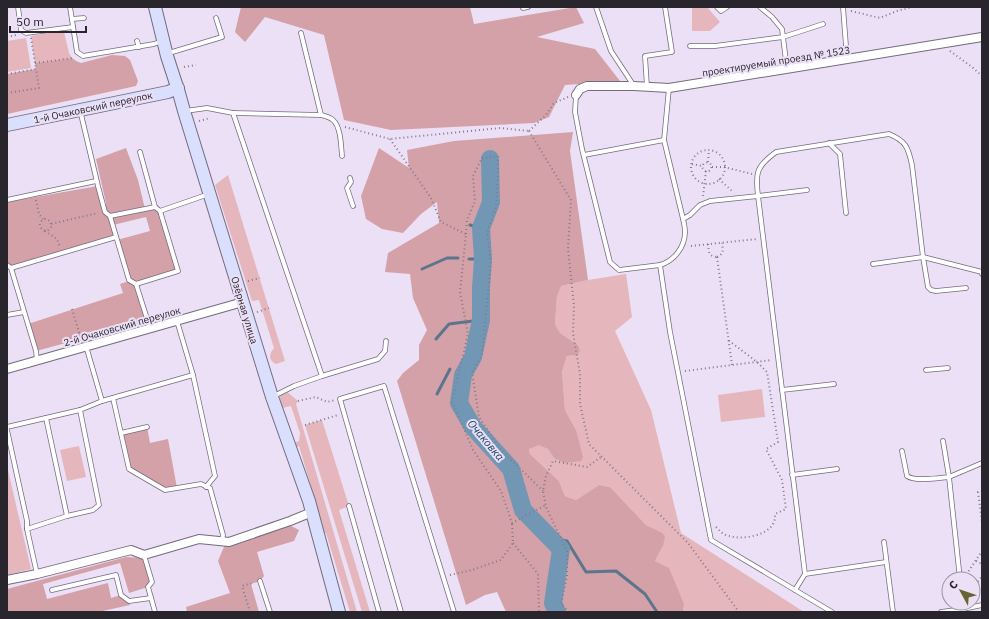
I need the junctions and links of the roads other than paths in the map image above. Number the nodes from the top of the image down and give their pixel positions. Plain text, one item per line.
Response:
1 (18, 7) edge
2 (70, 7) edge
3 (155, 7) edge
4 (523, 7) edge
5 (528, 7) edge
6 (596, 7) edge
7 (666, 7) edge
8 (717, 7) edge
9 (727, 7) edge
10 (760, 7) edge
11 (843, 8) edge
12 (84, 18) dead end
13 (216, 18) dead end
14 (72, 19) junction
15 (823, 24) dead end
16 (73, 27) junction
17 (301, 33) dead end
18 (782, 37) junction
19 (982, 37) edge
20 (137, 41) dead end
21 (163, 41) junction
22 (690, 46) dead end
23 (139, 47) junction
24 (166, 54) junction
25 (847, 60) junction
26 (787, 69) junction
27 (634, 86) junction
28 (647, 87) junction
29 (178, 88) junction
30 (669, 88) junction
31 (576, 95) joint
32 (80, 110) junction
33 (184, 111) junction
34 (233, 113) junction
35 (321, 115) junction
36 (7, 125) edge
37 (664, 140) junction
38 (829, 143) junction
39 (140, 152) dead end
40 (342, 156) dead end
41 (584, 156) junction
42 (350, 178) dead end
43 (96, 181) junction
44 (807, 190) dead end
45 (210, 194) junction
46 (758, 196) junction
47 (7, 200) edge
48 (353, 206) dead end
49 (155, 207) junction
50 (160, 210) junction
51 (846, 213) dead end
52 (110, 216) junction
53 (683, 219) junction
54 (116, 237) junction
55 (923, 257) junction
56 (874, 264) dead end
57 (660, 265) junction
58 (9, 266) edge
59 (982, 274) edge
60 (136, 284) junction
61 (966, 288) dead end
62 (243, 302) junction
63 (24, 312) junction
64 (7, 315) edge
65 (177, 321) junction
66 (150, 328) junction
67 (386, 341) dead end
68 (85, 347) junction
69 (37, 360) junction
70 (948, 368) dead end
71 (7, 369) edge
72 (926, 370) dead end
73 (193, 375) junction
74 (322, 376) junction
75 (834, 384) dead end
76 (782, 390) junction
77 (272, 397) junction
78 (113, 398) junction
79 (102, 401) junction
80 (80, 410) junction
81 (46, 418) junction
82 (7, 427) edge
83 (147, 427) dead end
84 (7, 430) edge
85 (121, 433) junction
86 (944, 441) dead end
87 (902, 451) dead end
88 (982, 464) edge
89 (837, 469) dead end
90 (792, 475) junction
91 (950, 477) junction
92 (206, 487) junction
93 (349, 506) dead end
94 (312, 512) junction
95 (68, 516) junction
96 (27, 529) junction
97 (222, 541) junction
98 (884, 542) dead end
99 (144, 555) junction
100 (886, 562) junction
101 (959, 571) edge
102 (37, 574) junction
103 (805, 574) junction
104 (7, 580) edge
105 (260, 582) road end
106 (52, 590) dead end
107 (795, 590) junction
108 (151, 598) junction
109 (155, 612) edge
110 (270, 612) edge
111 (339, 612) edge
112 (380, 612) edge
113 (401, 612) edge
114 (454, 612) edge
115 (832, 612) edge
116 (893, 612) edge

1 - 16 lane
2 - 14 lane
3 - 21 street, Озёрная улица
4 - 5 lane
6 - 27 lane
7 - 28 lane
8 - 9 lane
10 - 18 lane
11 - 25 lane
12 - 14 lane
13 - 24 lane
14 - 16 lane
15 - 18 lane
16 - 23 lane
17 - 35 lane
18 - 22 lane
18 - 26 lane
19 - 25 street, проектируемый проезд № 1523
20 - 23 lane
21 - 23 lane
21 - 24 street, Озёрная улица
24 - 29 street, Озёрная улица
25 - 26 street, проектируемый проезд № 1523
26 - 30 street, проектируемый проезд № 1523
27 - 28 street, проектируемый проезд № 1523
27 - 31 street, проектируемый проезд № 1523
28 - 30 street, проектируемый проезд № 1523
29 - 32 street, 1-й Очаковский переулок
29 - 33 street, Озёрная улица
30 - 37 lane
31 - 41 lane
32 - 36 street, 1-й Очаковский переулок
32 - 43 lane
33 - 34 lane
33 - 45 street, Озёрная улица
34 - 35 lane
34 - 74 lane
35 - 40 lane
37 - 41 lane
37 - 53 lane
38 - 46 lane
38 - 51 lane
38 - 55 lane
39 - 49 lane
41 - 57 lane
42 - 48 lane
43 - 47 lane
43 - 52 lane
44 - 46 lane
45 - 50 lane
45 - 62 street, Озёрная улица
46 - 53 lane
46 - 76 lane
49 - 50 lane
49 - 52 lane
50 - 60 lane
52 - 54 lane
53 - 57 lane
54 - 58 lane
54 - 60 lane
55 - 56 lane
55 - 59 lane
55 - 61 lane
57 - 107 lane
58 - 63 lane
60 - 66 lane
62 - 65 street, 2-й Очаковский переулок
62 - 77 street, Озёрная улица
63 - 64 lane
63 - 69 lane
65 - 66 street, 2-й Очаковский переулок
65 - 73 lane
66 - 68 street, 2-й Очаковский переулок
67 - 74 lane
68 - 69 street, 2-й Очаковский переулок
68 - 79 lane
69 - 71 street, 2-й Очаковский переулок
70 - 72 lane
73 - 78 lane
73 - 92 lane
74 - 77 lane
75 - 76 lane
76 - 90 lane
77 - 94 street, Озёрная улица
78 - 79 lane
78 - 85 lane
79 - 80 lane
80 - 81 lane
80 - 95 lane
81 - 82 lane
81 - 95 lane
83 - 85 lane
84 - 96 lane
85 - 92 lane
86 - 91 lane
87 - 91 lane
88 - 91 lane
89 - 90 lane
90 - 103 lane
91 - 101 lane
92 - 97 lane
93 - 112 lane
94 - 97 street
94 - 111 street, Озёрная улица
95 - 96 lane
96 - 102 lane
97 - 99 street
98 - 100 lane
99 - 102 street
99 - 108 lane
100 - 103 lane
100 - 116 lane
102 - 104 street
103 - 107 lane
105 - 110 lane
106 - 108 lane
107 - 115 lane
108 - 109 lane
113 - 114 lane

